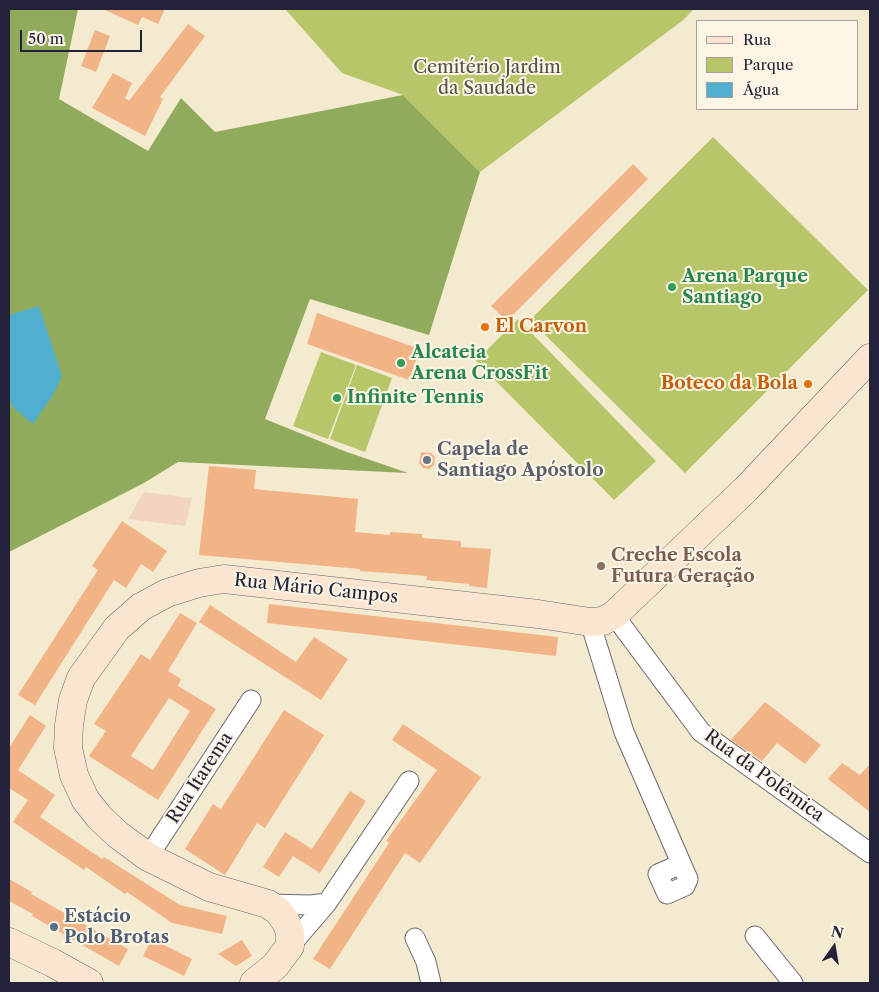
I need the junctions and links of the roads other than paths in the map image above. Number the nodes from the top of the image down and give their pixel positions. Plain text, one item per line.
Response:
1 (870, 358) edge
2 (602, 618) junction
3 (251, 700) dead end
4 (409, 781) dead end
5 (870, 853) edge
6 (148, 857) junction
7 (681, 864) dead end
8 (327, 903) junction
9 (268, 904) junction
10 (755, 936) dead end
11 (415, 938) dead end
12 (9, 942) edge
13 (290, 946) junction
14 (89, 983) edge
15 (254, 983) edge
16 (431, 983) edge
17 (793, 983) edge

1 - 2 main road
2 - 5 street, Rua da Polêmica
2 - 6 main road, Rua Mário Campos
2 - 7 street
3 - 6 street, Rua Itarema
4 - 8 street
6 - 9 main road, Rua Mário Campos
8 - 9 street
8 - 13 street
9 - 13 main road, Rua Mário Campos
10 - 17 street
11 - 16 street
12 - 14 main road
13 - 15 main road

